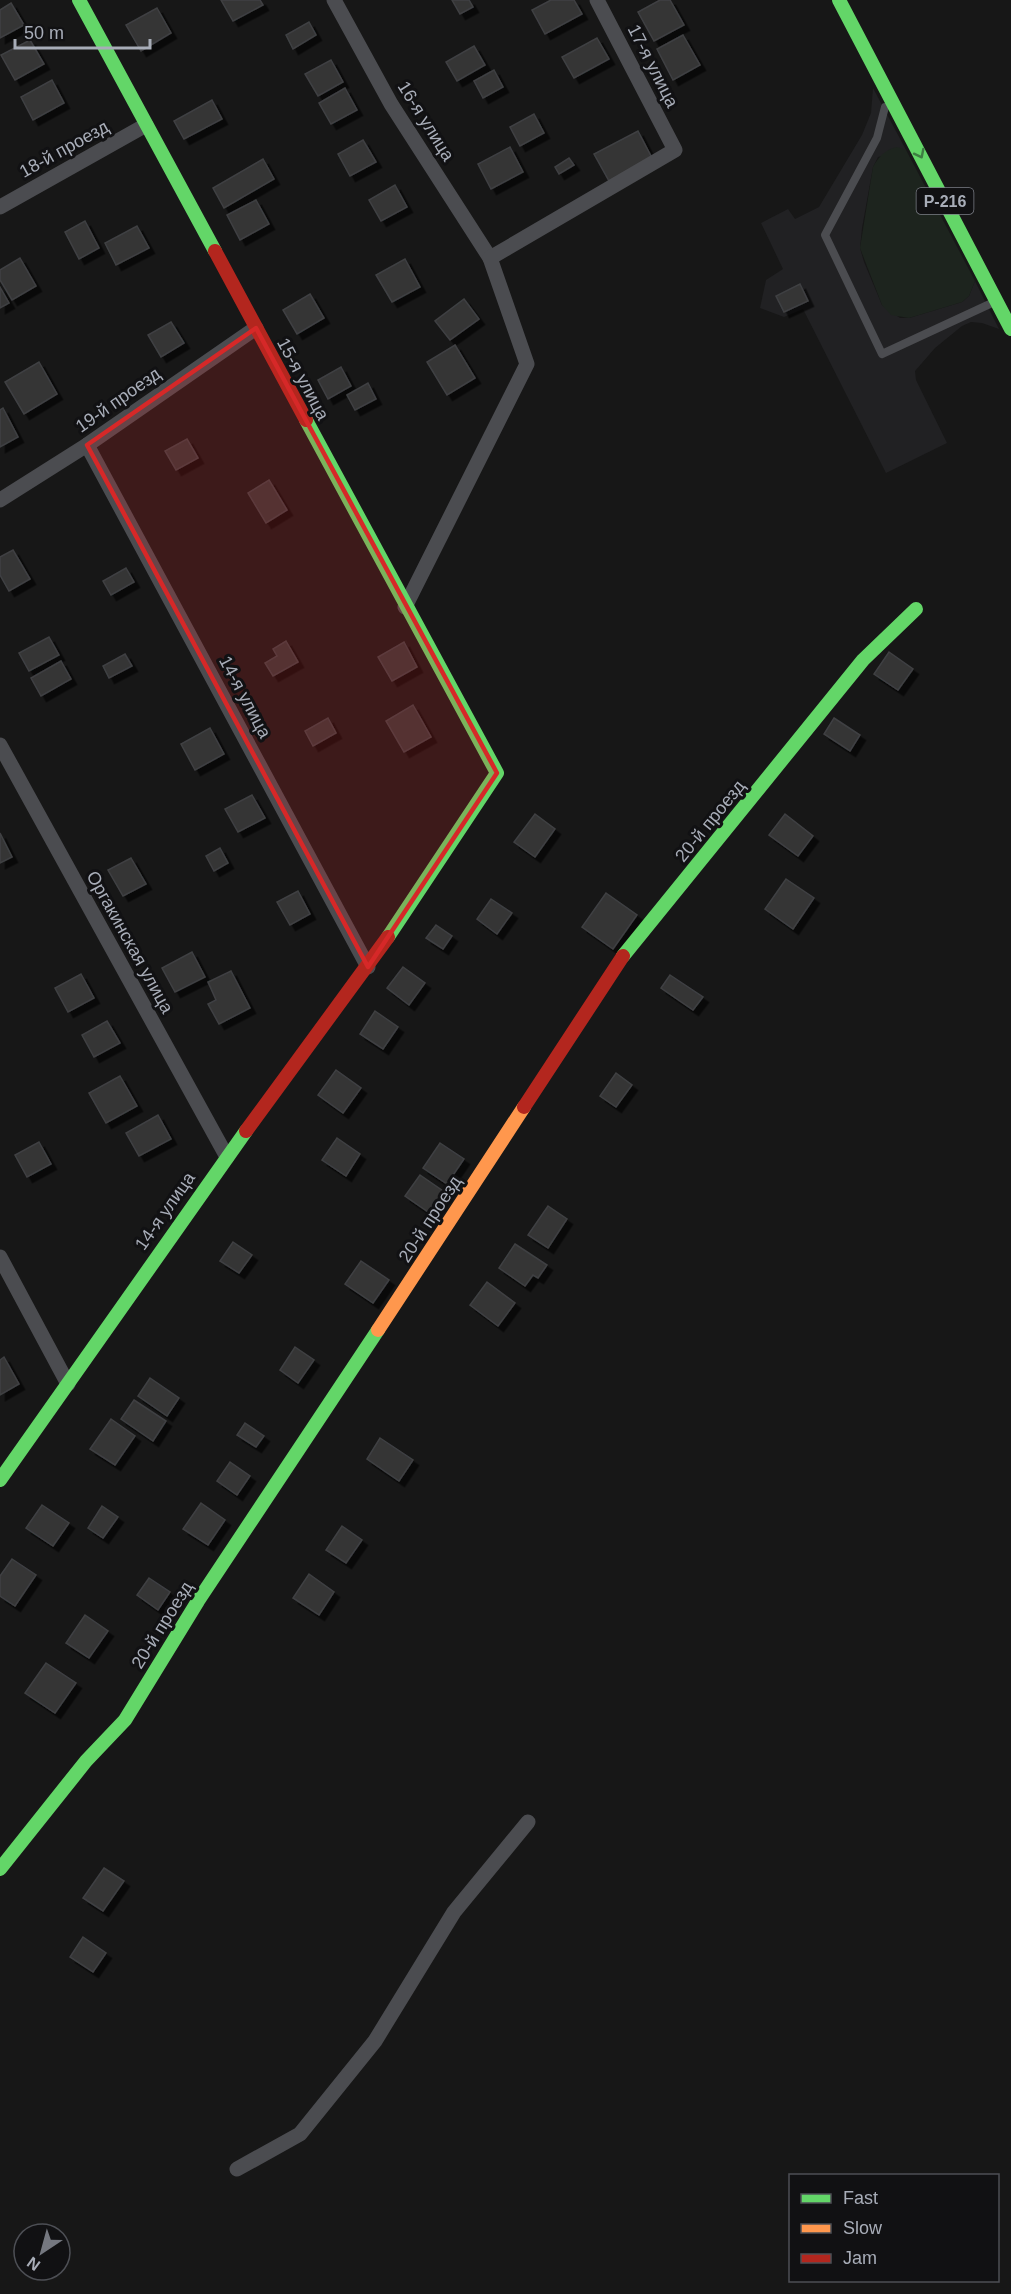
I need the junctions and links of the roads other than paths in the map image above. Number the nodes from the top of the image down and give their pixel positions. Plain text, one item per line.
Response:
1 (79, 0) edge
2 (334, 0) edge
3 (597, 0) edge
4 (839, 0) edge
5 (852, 0) edge
6 (859, 36) junction
7 (885, 85) junction
8 (146, 125) junction
9 (0, 207) edge
10 (490, 258) junction
11 (996, 301) junction
12 (1011, 316) edge
13 (256, 328) junction
14 (1011, 329) edge
15 (87, 444) junction
16 (0, 500) edge
17 (405, 607) junction
18 (916, 609) dead end
19 (0, 745) edge
20 (497, 773) joint
21 (368, 967) junction
22 (227, 1157) junction
23 (0, 1257) edge
24 (68, 1384) junction
25 (0, 1480) edge
26 (528, 1822) dead end
27 (0, 1869) edge
28 (237, 2169) dead end

1 - 8 main road, 15-я улица
2 - 10 street, 16-я улица
3 - 10 street, 17-я улица
4 - 6 main road, Р-216
5 - 6 main road, Р-216
6 - 7 main road, Р-216
7 -> 11 main road, Р-216
7 - 11 lane
8 - 9 street, 18-й проезд
8 - 13 main road, 15-я улица
10 - 17 street, 16-я улица
11 - 12 main road, Р-216
11 - 14 main road, Р-216
13 - 15 street, 19-й проезд
13 - 17 main road, 15-я улица
15 - 16 street, 19-й проезд
15 - 21 street, 14-я улица
17 - 20 main road, 15-я улица
18 - 27 main road, 20-й проезд
19 - 22 street, Оргакинская улица
20 - 21 main road, 14-я улица
21 - 22 main road, 14-я улица
22 - 24 main road, 14-я улица
23 - 24 street
24 - 25 main road, 14-я улица
26 - 28 street

